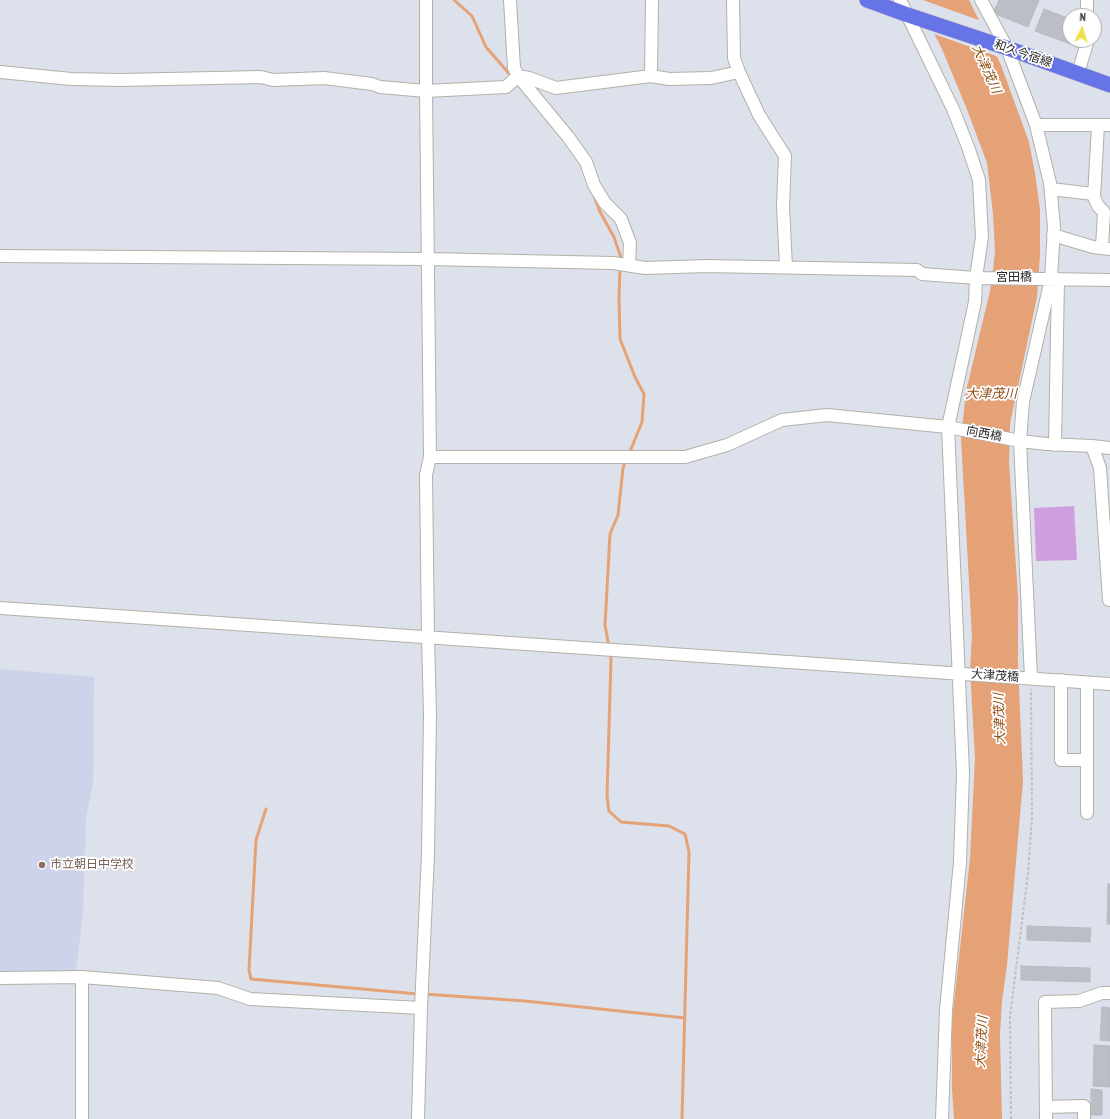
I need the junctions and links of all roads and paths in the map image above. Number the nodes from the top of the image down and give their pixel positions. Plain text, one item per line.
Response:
1 (426, 0) edge
2 (510, 0) edge
3 (652, 0) edge
4 (733, 0) edge
5 (868, 0) edge
6 (900, 0) edge
7 (981, 0) edge
8 (908, 16) junction
9 (1007, 48) junction
10 (1086, 48) edge
11 (0, 72) edge
12 (739, 72) junction
13 (1078, 73) junction
14 (518, 76) junction
15 (651, 76) junction
16 (1110, 85) edge
17 (426, 90) junction
18 (1036, 125) junction
19 (1098, 125) junction
20 (1110, 125) edge
21 (1051, 189) junction
22 (1094, 194) junction
23 (1054, 235) junction
24 (1106, 249) edge
25 (0, 256) edge
26 (428, 259) junction
27 (630, 265) junction
28 (786, 267) junction
29 (976, 278) junction
30 (1054, 279) junction
31 (1110, 280) edge
32 (948, 427) junction
33 (1020, 441) junction
34 (1056, 445) junction
35 (1092, 446) junction
36 (1110, 448) edge
37 (430, 457) junction
38 (1109, 600) dead end
39 (0, 608) edge
40 (428, 637) junction
41 (958, 674) junction
42 (1031, 678) junction
43 (1061, 680) junction
44 (1087, 683) junction
45 (1110, 684) edge
46 (1087, 760) junction
47 (1087, 812) dead end
48 (82, 976) junction
49 (0, 978) edge
50 (1110, 993) edge
51 (421, 1008) junction
52 (1046, 1113) edge
53 (82, 1119) edge
54 (418, 1119) edge
55 (942, 1119) edge
56 (1011, 1119) edge
57 (1084, 1119) edge

1 - 17 street
2 - 14 street
3 - 15 street
4 - 12 street
5 - 8 main road, 和久今宿線
6 - 8 street
7 - 9 street
8 - 9 main road, 和久今宿線
8 - 29 street
9 - 13 main road, 和久今宿線
9 - 18 street
10 - 13 street
11 - 17 street
12 - 15 street
12 - 28 street
13 - 16 main road, 和久今宿線
14 - 15 street
14 - 17 street
14 - 27 street
17 - 26 street
18 - 19 street
18 - 21 street
19 - 20 street
19 - 22 street
21 - 22 street
21 - 23 street
22 - 24 street
23 - 24 street
23 - 30 street
25 - 26 street, 宮田橋
26 - 27 street, 宮田橋
26 - 37 street
27 - 28 street, 宮田橋
28 - 29 street, 宮田橋
29 - 30 street, 宮田橋
29 - 32 street
30 - 31 street, 宮田橋
30 - 33 street
30 - 34 street
32 - 33 street, 向西橋
32 - 37 street, 向西橋
32 - 41 street
33 - 34 street, 向西橋
33 - 42 street
34 - 35 street, 向西橋
35 - 36 street, 向西橋
35 - 38 street
37 - 40 street
39 - 40 street, 大津茂橋
40 - 41 street, 大津茂橋
40 - 51 street
41 - 42 street, 大津茂橋
41 - 55 street
42 - 43 street, 大津茂橋
42 - 56 path
43 - 44 street, 大津茂橋
43 - 46 street
44 - 45 street, 大津茂橋
44 - 46 street
46 - 47 street
48 - 49 street
48 - 51 street
48 - 53 street
50 - 52 street
51 - 54 street
52 - 57 street

